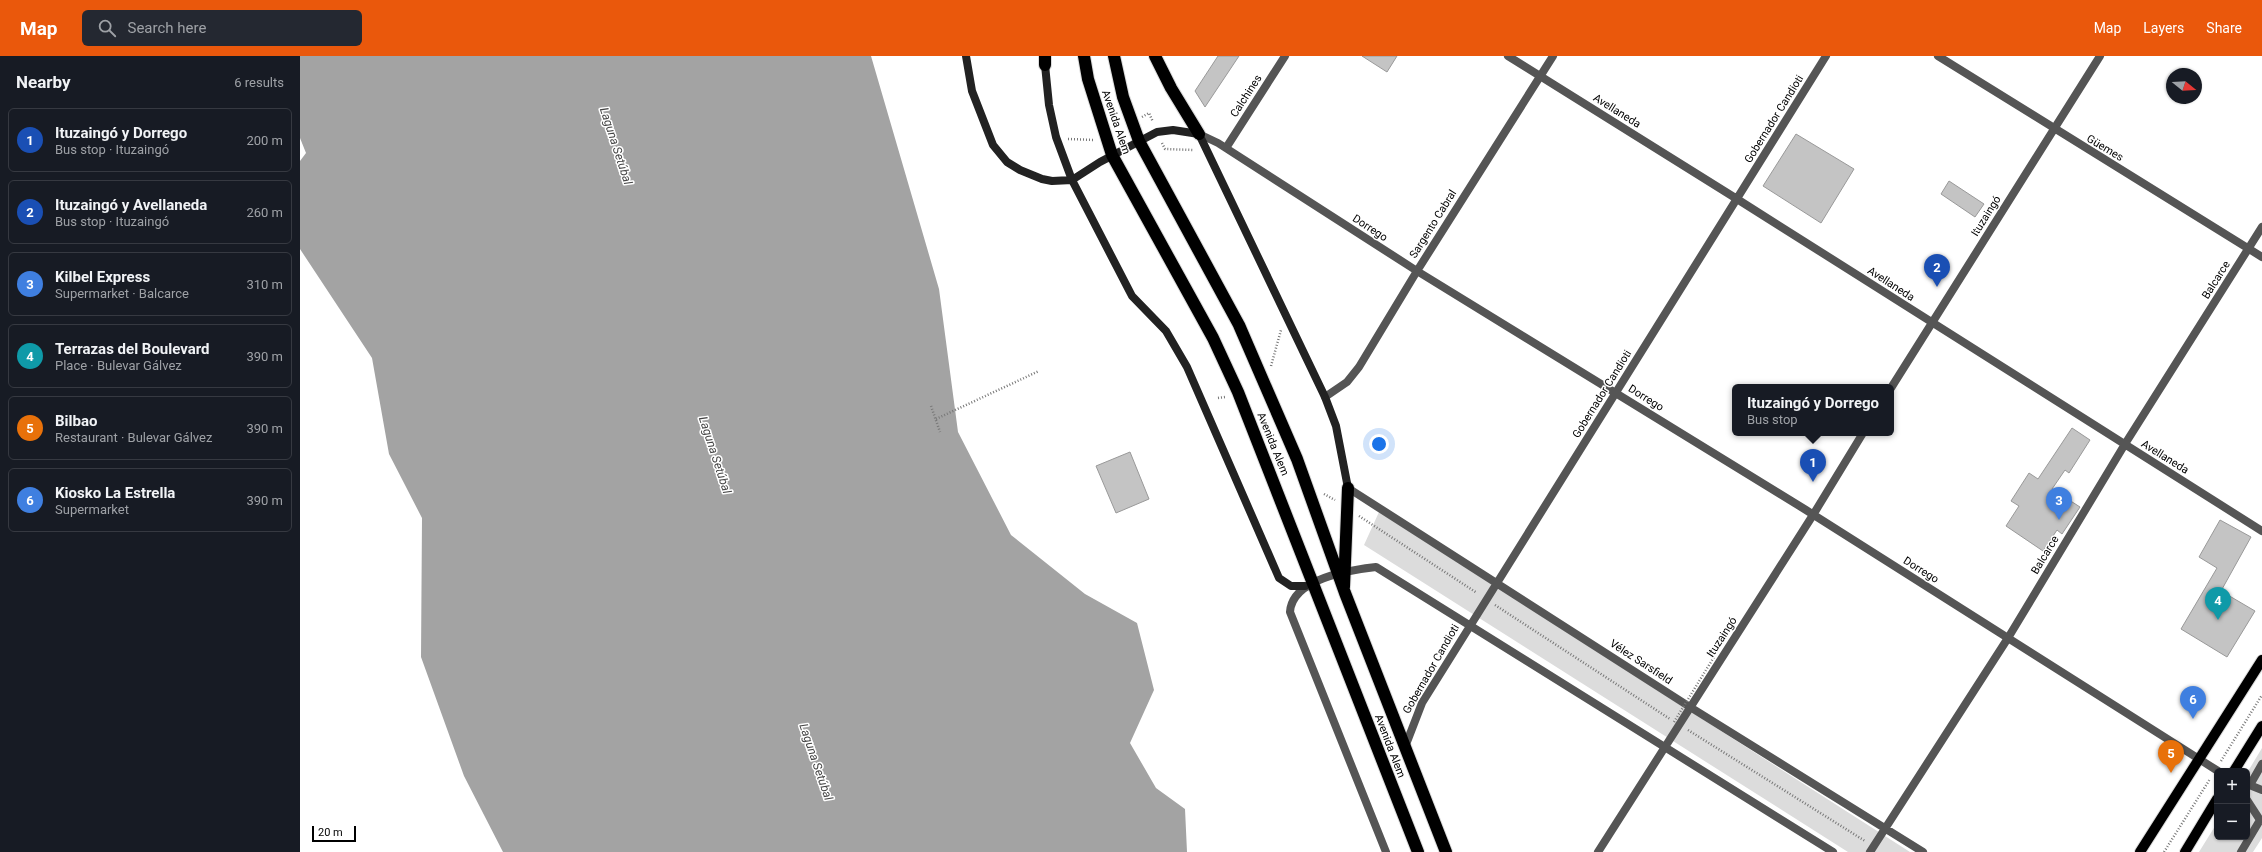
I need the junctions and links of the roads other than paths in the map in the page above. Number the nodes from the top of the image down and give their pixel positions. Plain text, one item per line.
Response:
1 (966, 56) edge
2 (1084, 56) edge
3 (1114, 56) edge
4 (1155, 56) edge
5 (1285, 56) edge
6 (1508, 56) edge
7 (1553, 56) edge
8 (1826, 56) edge
9 (1938, 56) edge
10 (2100, 56) edge
11 (1044, 59) edge
12 (1540, 77) junction
13 (2054, 130) junction
14 (1199, 134) junction
15 (1139, 141) junction
16 (1226, 148) junction
17 (1112, 156) junction
18 (1072, 180) junction
19 (1737, 198) junction
20 (2262, 227) edge
21 (2249, 248) junction
22 (2262, 257) edge
23 (1417, 271) junction
24 (1931, 322) junction
25 (1893, 384) edge
26 (1616, 392) junction
27 (1325, 397) junction
28 (1861, 436) edge
29 (2125, 444) junction
30 (1348, 488) junction
31 (1814, 515) junction
32 (2262, 531) edge
33 (1342, 573) junction
34 (1498, 582) junction
35 (1309, 585) junction
36 (1470, 624) junction
37 (2008, 638) junction
38 (2262, 660) edge
39 (1690, 707) junction
40 (2262, 726) edge
41 (1665, 746) junction
42 (1405, 747) junction
43 (2198, 759) junction
44 (2262, 764) edge
45 (2236, 768) edge
46 (2214, 769) edge
47 (2250, 782) edge
48 (2250, 786) edge
49 (2262, 790) edge
50 (2214, 804) edge
51 (2250, 804) edge
52 (2261, 820) edge
53 (1884, 828) junction
54 (1872, 849) edge
55 (1386, 852) edge
56 (1418, 852) edge
57 (1446, 852) edge
58 (1598, 852) edge
59 (1833, 852) edge
60 (1923, 852) edge
61 (2140, 852) edge
62 (2185, 852) edge
63 (2241, 852) edge

1 - 18 street
2 - 17 highway, Avenida Alem
3 - 15 highway, Avenida Alem
4 - 14 highway
5 - 16 street, Calchines
6 - 12 street, Avellaneda
7 - 12 street, Sargento Cabral
8 - 19 street, Gobernador Candioti
9 - 13 street, Güemes
10 - 13 street, Ituzaingó
11 - 18 street
12 - 19 street, Avellaneda
12 - 23 street, Sargento Cabral
13 - 21 street, Güemes
13 - 24 street, Ituzaingó
14 - 15 street, Dorrego
14 - 16 street, Dorrego
14 - 27 street
15 - 17 street, Dorrego
15 - 33 highway, Avenida Alem
16 - 23 street, Dorrego
17 - 18 street, Dorrego
17 - 35 highway, Avenida Alem
18 - 35 street
19 - 24 street, Avellaneda
19 - 26 street, Gobernador Candioti
20 - 21 street, Balcarce
21 - 22 street, Güemes
21 - 29 street, Balcarce
23 - 26 street, Dorrego
23 - 27 street, Sargento Cabral
24 - 25 street, Ituzaingó
24 - 29 street, Avellaneda
26 - 31 street, Dorrego
26 - 34 street, Gobernador Candioti
27 - 30 street
28 - 31 street, Ituzaingó
29 - 32 street, Avellaneda
29 - 37 street, Balcarce
30 - 33 highway
30 - 34 street, Vélez Sarsfield
31 - 37 street, Dorrego
31 - 39 street, Ituzaingó
33 - 35 street
33 - 36 street
33 - 42 highway, Avenida Alem
34 - 36 street, Gobernador Candioti
34 - 39 street, Vélez Sarsfield
35 - 55 street
35 - 56 highway, Avenida Alem
36 - 41 street
36 - 42 street, Gobernador Candioti
37 - 43 street, Dorrego
37 - 53 street, Balcarce
38 - 43 main road
39 - 41 street, Ituzaingó
39 - 53 street, Vélez Sarsfield
40 - 45 main road
41 - 58 street, Ituzaingó
41 - 59 street
42 - 57 highway, Avenida Alem
43 - 46 street, Dorrego
43 - 61 main road
44 - 47 street
48 - 49 street
50 - 62 main road
51 - 52 street
52 - 63 street
53 - 54 street, Balcarce
53 - 60 street, Vélez Sarsfield

